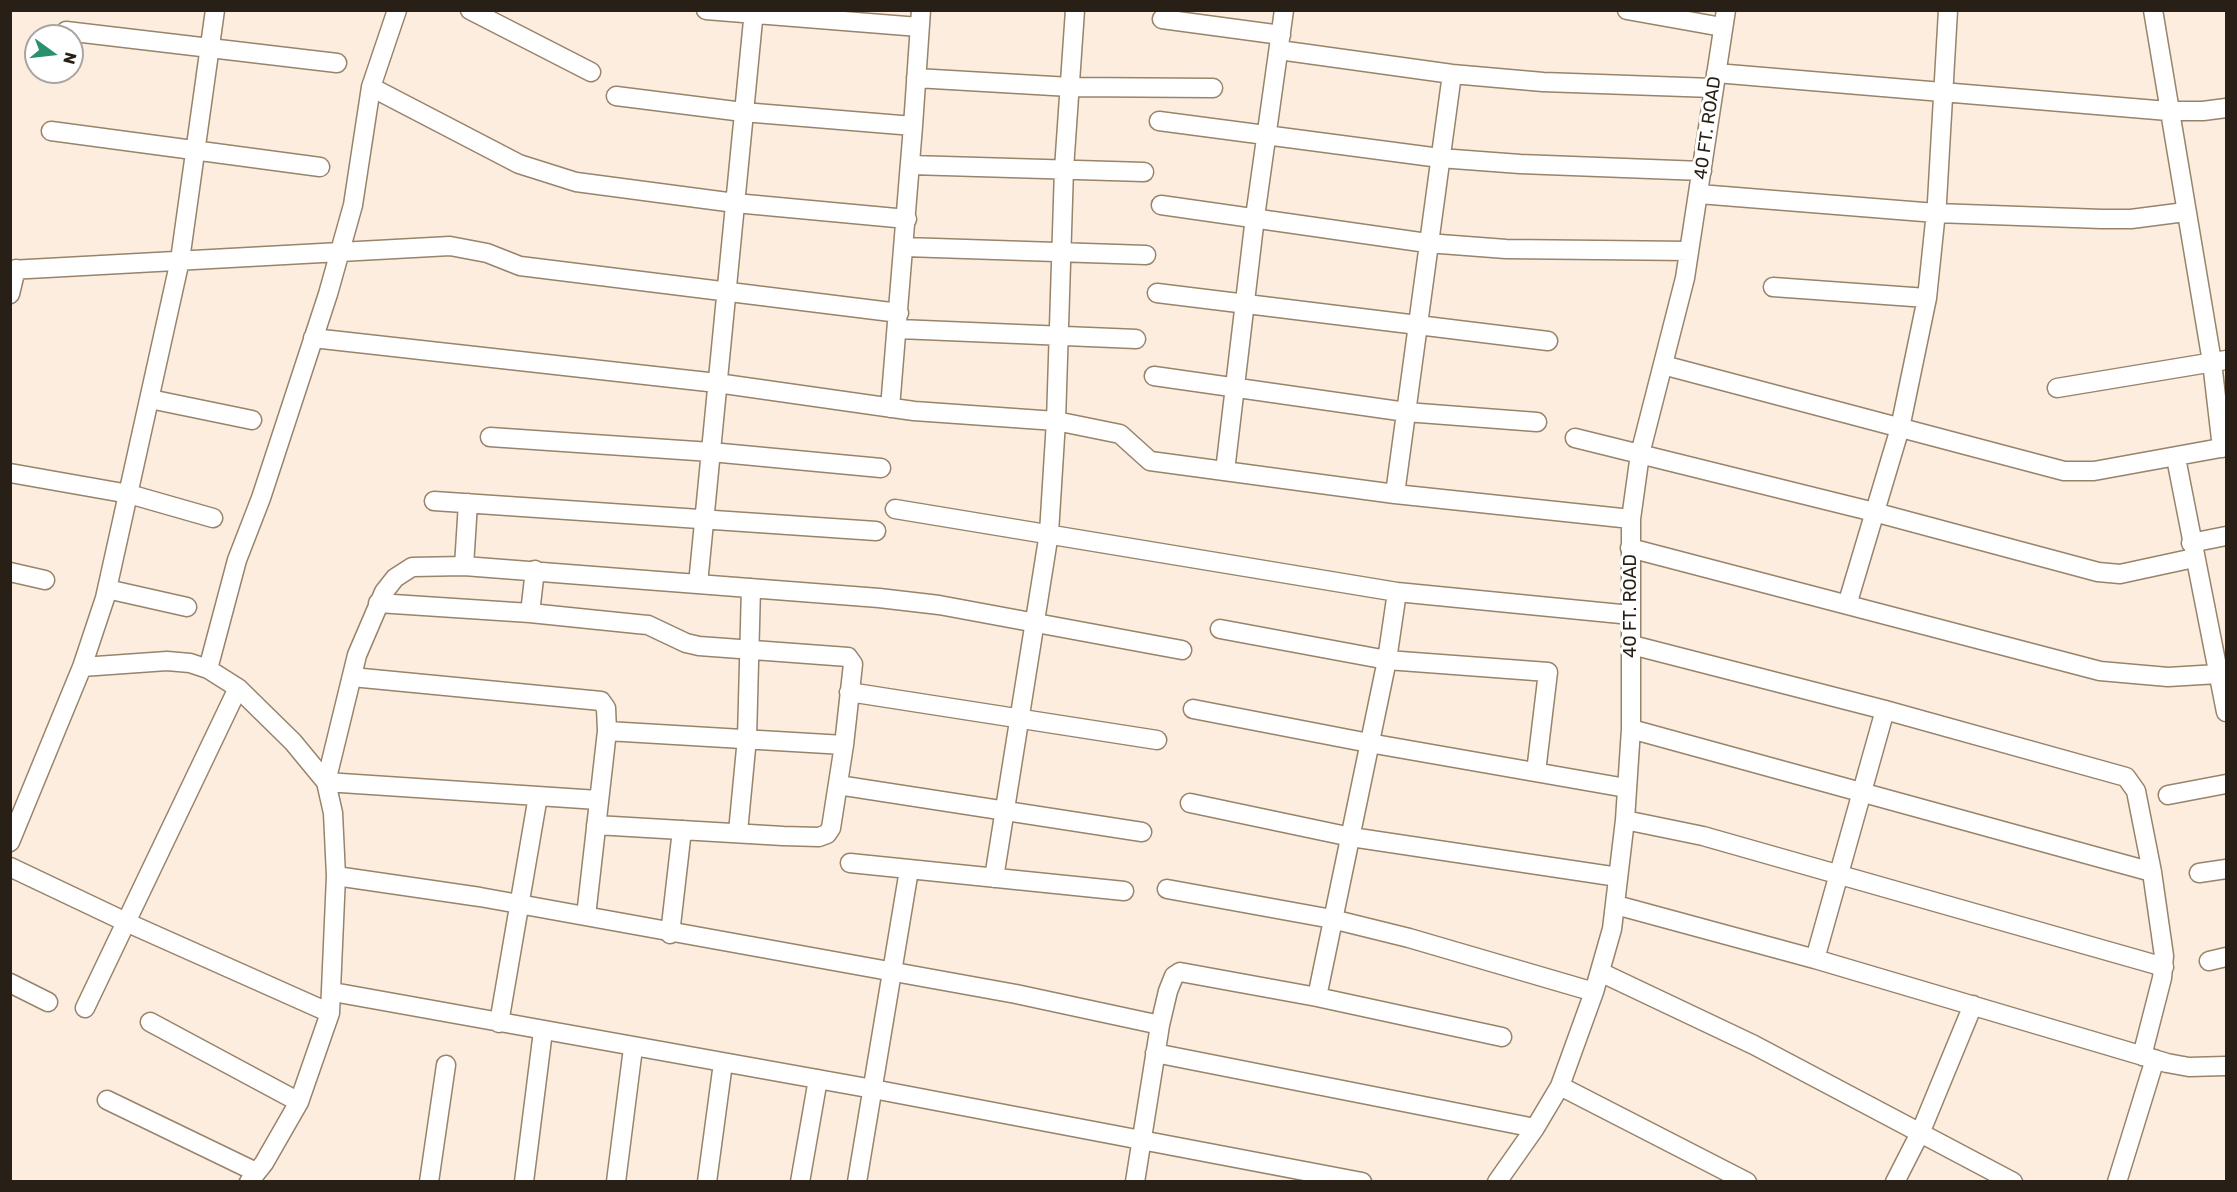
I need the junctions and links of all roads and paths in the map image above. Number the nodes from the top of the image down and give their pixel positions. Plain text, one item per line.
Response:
1 (215, 10) edge
2 (397, 10) edge
3 (470, 10) edge
4 (706, 10) edge
5 (1075, 10) edge
6 (1284, 10) edge
7 (1628, 10) edge
8 (1948, 10) edge
9 (2153, 10) edge
10 (754, 13) edge
11 (920, 19) edge
12 (1162, 19) dead end
13 (1724, 19) edge
14 (84, 33) edge
15 (1280, 43) junction
16 (211, 48) junction
17 (337, 63) dead end
18 (591, 72) dead end
19 (1452, 74) junction
20 (916, 78) junction
21 (1715, 81) junction
22 (371, 87) junction
23 (1070, 87) junction
24 (1213, 88) dead end
25 (1942, 92) junction
26 (616, 96) dead end
27 (2226, 108) edge
28 (2169, 111) junction
29 (743, 112) junction
30 (1159, 120) dead end
31 (913, 126) junction
32 (51, 131) dead end
33 (1267, 136) junction
34 (196, 150) junction
35 (1440, 158) junction
36 (911, 165) junction
37 (320, 167) dead end
38 (1064, 169) junction
39 (1701, 171) junction
40 (1144, 172) dead end
41 (1699, 194) junction
42 (735, 203) junction
43 (1161, 205) dead end
44 (2186, 212) junction
45 (1936, 213) junction
46 (1255, 218) junction
47 (907, 219) junction
48 (1427, 243) junction
49 (905, 247) junction
50 (339, 250) junction
51 (1689, 251) junction
52 (1060, 253) junction
53 (1146, 255) dead end
54 (180, 260) junction
55 (13, 269) edge
56 (1773, 287) dead end
57 (727, 292) junction
58 (1157, 293) dead end
59 (10, 294) edge
60 (1927, 298) junction
61 (1244, 304) junction
62 (899, 321) junction
63 (1416, 326) junction
64 (1058, 336) junction
65 (313, 338) junction
66 (1136, 339) dead end
67 (1548, 341) dead end
68 (2219, 361) edge
69 (1663, 364) junction
70 (1154, 376) dead end
71 (717, 383) junction
72 (1235, 387) junction
73 (2057, 388) dead end
74 (150, 399) junction
75 (890, 408) junction
76 (1406, 411) junction
77 (252, 420) dead end
78 (1056, 421) junction
79 (1537, 422) dead end
80 (1900, 428) junction
81 (490, 437) dead end
82 (1575, 438) dead end
83 (2224, 448) edge
84 (711, 452) junction
85 (1640, 454) junction
86 (2176, 458) junction
87 (881, 468) dead end
88 (1225, 471) junction
89 (10, 473) edge
90 (129, 494) junction
91 (1395, 494) junction
92 (434, 501) dead end
93 (468, 503) junction
94 (895, 508) dead end
95 (1874, 512) junction
96 (213, 518) dead end
97 (706, 519) junction
98 (1631, 519) junction
99 (876, 531) dead end
100 (1049, 533) junction
101 (2226, 537) edge
102 (1630, 548) junction
103 (2193, 551) junction
104 (464, 566) junction
105 (535, 570) junction
106 (10, 572) edge
107 (45, 580) dead end
108 (698, 584) junction
109 (751, 588) junction
110 (107, 589) junction
111 (1396, 592) junction
112 (378, 603) junction
113 (1846, 605) junction
114 (187, 607) dead end
115 (530, 613) junction
116 (1631, 615) junction
117 (1035, 624) junction
118 (1220, 629) dead end
119 (1632, 645) junction
120 (750, 649) junction
121 (1182, 650) dead end
122 (1387, 660) junction
123 (82, 667) junction
124 (208, 669) junction
125 (2218, 674) junction
126 (352, 677) junction
127 (238, 688) junction
128 (849, 692) junction
129 (2226, 707) edge
130 (1193, 709) dead end
131 (1885, 710) junction
132 (1018, 718) junction
133 (1631, 729) junction
134 (607, 731) junction
135 (747, 738) junction
136 (1157, 740) dead end
137 (1369, 743) junction
138 (844, 745) junction
139 (1536, 772) junction
140 (326, 782) junction
141 (2226, 784) edge
142 (838, 785) junction
143 (1626, 788) junction
144 (1863, 791) junction
145 (2168, 795) dead end
146 (538, 796) junction
147 (598, 800) junction
148 (1190, 803) dead end
149 (1004, 809) junction
150 (1625, 820) junction
151 (596, 825) junction
152 (682, 830) junction
153 (738, 832) junction
154 (1142, 832) dead end
155 (1351, 837) junction
156 (10, 842) edge
157 (849, 863) dead end
158 (10, 867) edge
159 (2226, 868) edge
160 (909, 870) junction
161 (2152, 872) junction
162 (2199, 873) dead end
163 (336, 876) junction
164 (1618, 877) junction
165 (1839, 877) junction
166 (994, 878) junction
167 (1167, 889) dead end
168 (1124, 891) dead end
169 (520, 904) junction
170 (1616, 905) junction
171 (586, 916) junction
172 (1332, 919) junction
173 (128, 923) junction
174 (670, 934) junction
175 (1815, 959) junction
176 (2164, 968) junction
177 (893, 972) junction
178 (1600, 972) junction
179 (10, 983) edge
180 (333, 992) junction
181 (1593, 992) junction
182 (1317, 997) junction
183 (48, 1002) dead end
184 (1973, 1005) junction
185 (85, 1008) dead end
186 (330, 1013) junction
187 (150, 1022) dead end
188 (500, 1023) junction
189 (1160, 1025) junction
190 (543, 1031) junction
191 (1502, 1037) dead end
192 (633, 1048) junction
193 (1155, 1053) junction
194 (2149, 1058) junction
195 (723, 1063) junction
196 (446, 1065) dead end
197 (2226, 1065) edge
198 (818, 1079) junction
199 (1560, 1086) junction
200 (873, 1089) junction
201 (107, 1100) dead end
202 (299, 1102) junction
203 (1535, 1128) junction
204 (1921, 1131) junction
205 (1142, 1141) junction
206 (253, 1177) edge
207 (1499, 1181) edge
208 (429, 1182) edge
209 (524, 1182) edge
210 (616, 1182) edge
211 (707, 1182) edge
212 (800, 1182) edge
213 (857, 1182) edge
214 (1135, 1182) edge
215 (1362, 1182) edge
216 (1747, 1182) edge
217 (1895, 1182) edge
218 (2013, 1182) edge
219 (2117, 1182) edge

1 - 16 street
2 - 22 street
3 - 18 street
4 - 10 street
5 - 23 street
6 - 15 street
7 - 13 street
8 - 25 street
9 - 28 street
10 - 11 street
10 - 29 street
11 - 20 street
12 - 15 street
13 - 21 street, 40 FT. ROAD
14 - 16 street
15 - 19 street
15 - 33 street
16 - 17 street
16 - 34 street
19 - 21 street
19 - 35 street
20 - 23 street
20 - 31 street
21 - 25 street
21 - 39 street, 40 FT. ROAD
22 - 42 street
22 - 50 street
23 - 24 street
23 - 38 street
25 - 28 street
25 - 45 street
26 - 29 street
27 - 28 street
28 - 44 street
29 - 31 street
29 - 42 street
30 - 33 street
31 - 36 street
32 - 34 street
33 - 35 street
33 - 46 street
34 - 37 street
34 - 54 street
35 - 39 street
35 - 48 street
36 - 38 street
36 - 47 street
38 - 40 street
38 - 52 street
39 - 41 street, 40 FT. ROAD
41 - 45 street
41 - 51 street, 40 FT. ROAD
42 - 47 street
42 - 57 street
43 - 46 street
44 - 45 street
44 - 68 street
45 - 60 street
46 - 48 street
46 - 61 street
47 - 49 street
48 - 51 street
48 - 63 street
49 - 52 street
49 - 62 street
50 - 54 street
50 - 57 street
50 - 65 street
51 - 69 street, 40 FT. ROAD
52 - 53 street
52 - 64 street
54 - 55 street
54 - 74 street
55 - 59 street
56 - 60 street
57 - 62 street
57 - 71 street
58 - 61 street
60 - 80 street
61 - 63 street
61 - 72 street
62 - 64 street
62 - 75 street
63 - 67 street
63 - 76 street
64 - 66 street
64 - 78 street
65 - 71 street
65 - 124 street
68 - 73 street
68 - 83 street
69 - 80 street
69 - 85 street, 40 FT. ROAD
70 - 72 street
71 - 75 street
71 - 84 street
72 - 76 street
72 - 88 street
74 - 77 street
74 - 90 street
75 - 78 street
76 - 79 street
76 - 91 street
78 - 88 street
78 - 100 street
80 - 86 street
80 - 95 street
81 - 84 street
82 - 85 street
83 - 86 street
84 - 87 street
84 - 97 street
85 - 95 street
85 - 98 street, 40 FT. ROAD
86 - 103 street
88 - 91 street
89 - 90 street
90 - 96 street
90 - 110 street
91 - 98 street
92 - 93 street
93 - 97 street
93 - 104 street
94 - 100 street
95 - 103 street
95 - 113 street
97 - 99 street
97 - 108 street
98 - 102 street, 40 FT. ROAD
100 - 111 street
100 - 117 street
101 - 103 street
102 - 113 street
102 - 116 street, 40 FT. ROAD
103 - 125 street
104 - 105 street
104 - 112 street
105 - 108 street
105 - 115 street
106 - 107 street
108 - 109 street
109 - 117 street
109 - 120 street
110 - 114 street
110 - 123 street
111 - 116 street
111 - 122 street
112 - 115 street
112 - 126 street
113 - 125 street
115 - 120 street
116 - 119 street, 40 FT. ROAD
117 - 121 street
117 - 132 street
118 - 122 street
119 - 131 street
119 - 133 street, 40 FT. ROAD
120 - 128 street
120 - 135 street
122 - 137 street
122 - 139 street
123 - 124 street
123 - 156 street
124 - 127 street
125 - 129 street
126 - 134 street
126 - 140 street
127 - 140 street
127 - 173 street
128 - 132 street
128 - 138 street
130 - 137 street
131 - 144 street
131 - 161 street
132 - 136 street
132 - 149 street
133 - 143 street, 40 FT. ROAD
133 - 144 street
134 - 135 street
134 - 147 street
135 - 138 street
135 - 153 street
137 - 139 street
137 - 155 street
138 - 142 street
139 - 143 street
140 - 146 street
140 - 163 street
141 - 145 street
142 - 149 street
142 - 153 street
143 - 150 street, 40 FT. ROAD
144 - 161 street
144 - 165 street
146 - 147 street
146 - 169 street
147 - 151 street
148 - 155 street
149 - 154 street
149 - 166 street
150 - 164 street, 40 FT. ROAD
150 - 165 street
151 - 152 street
151 - 171 street
152 - 153 street
152 - 174 street
155 - 164 street
155 - 172 street
157 - 160 street
158 - 173 street
159 - 162 street
160 - 166 street
160 - 177 street
161 - 176 street
163 - 169 street
163 - 180 street
164 - 170 street, 40 FT. ROAD
165 - 175 street
165 - 176 street
166 - 168 street
167 - 172 street
169 - 171 street
169 - 188 street
170 - 175 street
170 - 178 street, 40 FT. ROAD
171 - 174 street
172 - 181 street
172 - 182 street
173 - 185 street
173 - 186 street
174 - 177 street
175 - 184 street
176 - 194 street
177 - 189 street
177 - 200 street
178 - 181 street, 40 FT. ROAD
178 - 204 street
179 - 183 street
180 - 186 street
180 - 188 street
181 - 199 street, 40 FT. ROAD
182 - 189 street
182 - 191 street
184 - 194 street
184 - 204 street
186 - 202 street
187 - 202 street
188 - 190 street
189 - 193 street
190 - 192 street
190 - 209 street
192 - 195 street
192 - 210 street
193 - 203 street
193 - 205 street
194 - 197 street
194 - 219 street
195 - 198 street
195 - 211 street
196 - 208 street
198 - 200 street
198 - 212 street
199 - 203 street, 40 FT. ROAD
199 - 216 street
200 - 205 street
200 - 213 street
201 - 206 street
202 - 206 street
203 - 207 street, 40 FT. ROAD
204 - 217 street
204 - 218 street
205 - 214 street
205 - 215 street

